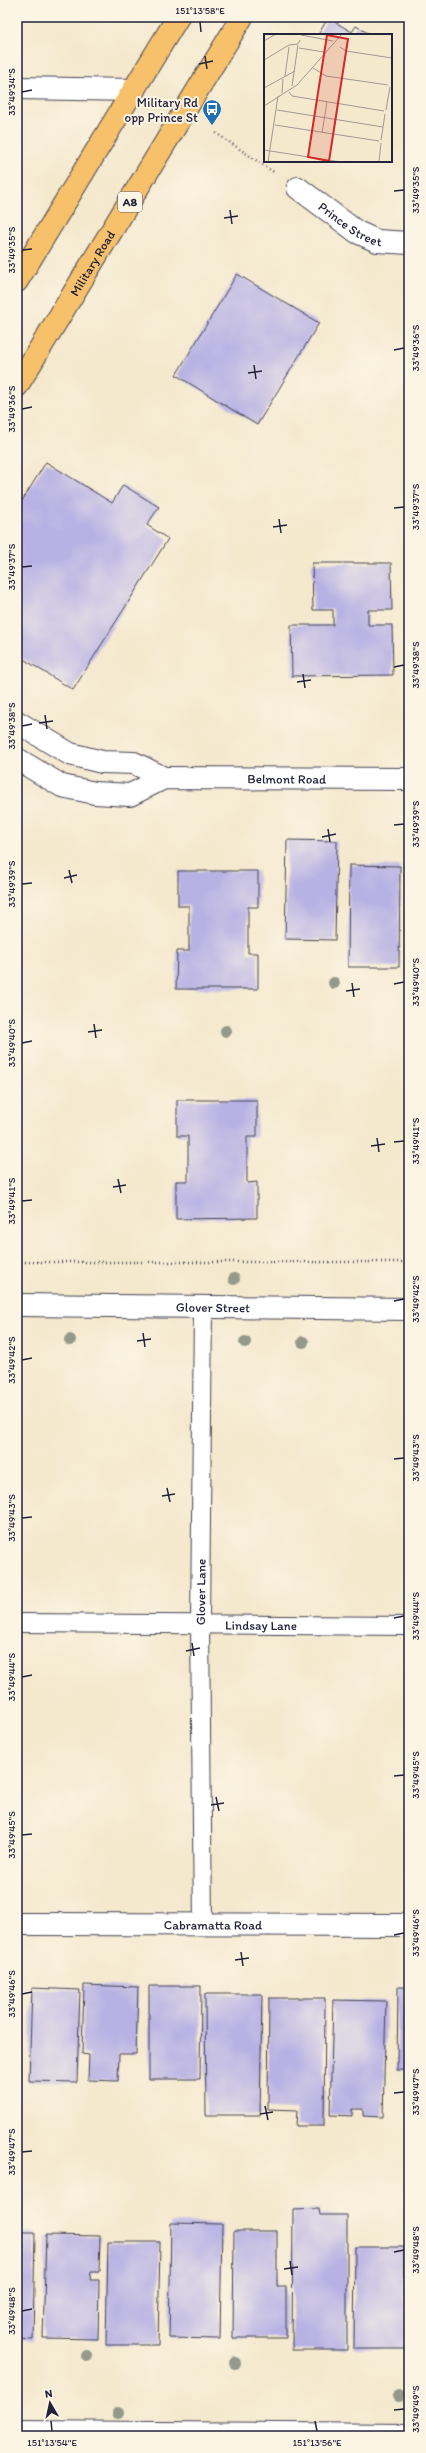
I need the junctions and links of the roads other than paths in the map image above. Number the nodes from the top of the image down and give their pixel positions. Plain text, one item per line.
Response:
1 (178, 17) edge
2 (242, 17) edge
3 (17, 88) edge
4 (134, 90) junction
5 (298, 188) road end
6 (409, 243) edge
7 (17, 281) edge
8 (17, 386) edge
9 (17, 722) edge
10 (17, 759) edge
11 (164, 778) junction
12 (409, 779) edge
13 (17, 1305) edge
14 (203, 1307) junction
15 (409, 1309) edge
16 (17, 1623) edge
17 (200, 1624) junction
18 (409, 1626) edge
19 (17, 1924) edge
20 (203, 1925) junction
21 (409, 1925) edge
22 (17, 2432) edge
23 (409, 2435) edge

1 - 4 highway
2 - 8 highway, Military Road / A8
3 - 4 street
4 - 7 highway
5 - 6 street, Prince Street
9 - 11 street, Belmont Road
10 - 11 street, Belmont Road
11 - 12 street, Belmont Road
13 - 14 street, Glover Street
14 - 15 street, Glover Street
14 - 17 lane, Glover Lane
16 - 17 lane, Lindsay Lane
17 - 18 lane, Lindsay Lane
17 - 20 lane, Glover Lane
19 - 20 street, Cabramatta Road
20 - 21 street, Cabramatta Road
22 - 23 street

